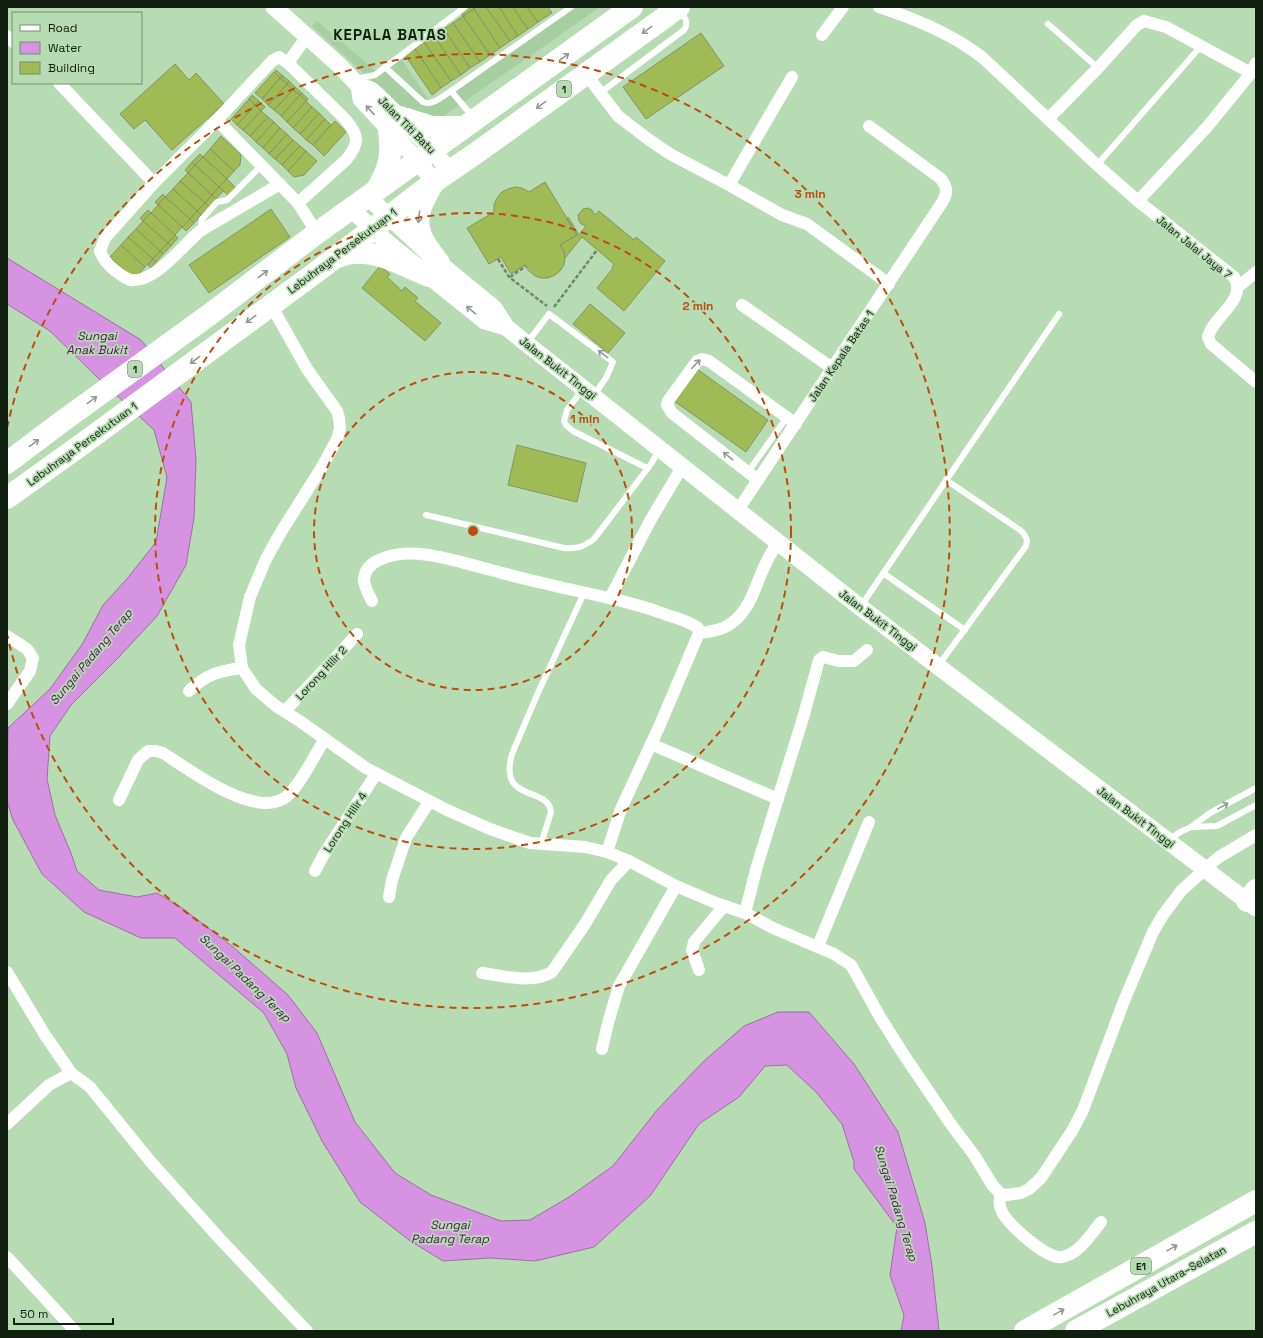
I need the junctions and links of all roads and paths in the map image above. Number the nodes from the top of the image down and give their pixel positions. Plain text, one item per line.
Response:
1 (274, 7) edge
2 (465, 7) edge
3 (571, 7) edge
4 (679, 7) edge
5 (843, 7) edge
6 (879, 7) edge
7 (624, 9) edge
8 (561, 10) edge
9 (1048, 24) dead end
10 (822, 35) dead end
11 (307, 36) junction
12 (1201, 46) junction
13 (288, 63) junction
14 (385, 67) junction
15 (1098, 68) junction
16 (1253, 68) edge
17 (586, 74) junction
18 (792, 77) dead end
19 (356, 82) junction
20 (60, 84) edge
21 (451, 92) junction
22 (600, 93) junction
23 (1048, 119) junction
24 (217, 120) junction
25 (395, 124) junction
26 (469, 124) junction
27 (869, 126) dead end
28 (426, 156) junction
29 (262, 165) junction
30 (1097, 165) junction
31 (442, 176) junction
32 (154, 183) junction
33 (280, 184) junction
34 (729, 185) junction
35 (365, 199) junction
36 (1138, 201) junction
37 (298, 203) junction
38 (381, 223) junction
39 (200, 231) junction
40 (317, 233) junction
41 (597, 250) dead end
42 (335, 257) junction
43 (498, 259) dead end
44 (526, 266) dead end
45 (434, 269) junction
46 (1256, 272) edge
47 (509, 277) junction
48 (890, 284) junction
49 (1238, 287) junction
50 (271, 305) junction
51 (742, 305) dead end
52 (1059, 314) dead end
53 (526, 344) junction
54 (832, 368) junction
55 (1256, 382) edge
56 (588, 393) junction
57 (791, 421) junction
58 (660, 449) junction
59 (7, 463) edge
60 (682, 467) junction
61 (647, 468) junction
62 (748, 472) junction
63 (758, 480) junction
64 (946, 480) junction
65 (7, 498) edge
66 (738, 510) junction
67 (426, 515) dead end
68 (778, 541) junction
69 (883, 573) junction
70 (584, 593) junction
71 (610, 598) junction
72 (372, 601) dead end
73 (860, 607) junction
74 (965, 630) junction
75 (699, 633) junction
76 (357, 634) dead end
77 (7, 636) edge
78 (867, 650) dead end
79 (938, 666) junction
80 (242, 668) junction
81 (189, 691) dead end
82 (7, 704) edge
83 (285, 712) junction
84 (325, 738) junction
85 (651, 744) junction
86 (376, 774) junction
87 (1256, 788) edge
88 (778, 799) junction
89 (119, 800) dead end
90 (429, 802) junction
91 (1256, 805) edge
92 (869, 822) dead end
93 (1191, 827) junction
94 (1256, 835) edge
95 (1168, 842) junction
96 (541, 844) junction
97 (607, 852) junction
98 (629, 862) junction
99 (1205, 869) junction
100 (315, 871) dead end
101 (676, 886) junction
102 (389, 897) dead end
103 (1253, 900) edge
104 (724, 906) junction
105 (745, 913) junction
106 (818, 946) junction
107 (699, 970) dead end
108 (7, 972) edge
109 (482, 973) dead end
110 (602, 1049) dead end
111 (71, 1073) junction
112 (7, 1124) edge
113 (1001, 1194) junction
114 (1256, 1201) edge
115 (1101, 1222) dead end
116 (1256, 1232) edge
117 (7, 1258) edge
118 (75, 1331) edge
119 (306, 1331) edge
120 (1025, 1331) edge
121 (1076, 1331) edge

1 - 11 main road, Jalan Titi Batu
2 - 14 lane
3 - 8 lane
4 -> 17 highway, Lebuhraya Persekutuan 1 / 1
4 - 22 lane
5 - 10 street
6 - 23 street, Jalan Jalai Jaya 7
26 -> 7 highway, 1
8 - 21 lane
9 - 15 lane
11 - 13 street
11 - 19 main road, Jalan Titi Batu
12 - 15 street
12 - 16 street
12 - 30 lane
13 - 24 street
13 - 37 street
14 - 19 lane
14 - 21 lane
15 - 23 street
16 - 36 street
17 - 22 street
17 -> 31 highway, Lebuhraya Persekutuan 1 / 1
18 - 34 street
19 - 25 main road, Jalan Titi Batu
20 - 32 street
21 - 26 lane
22 - 34 street
23 - 30 street, Jalan Jalai Jaya 7
24 - 29 street
24 - 32 street
25 - 26 highway
25 - 28 main road, Jalan Titi Batu
25 - 35 highway
26 - 28 highway, 1
27 - 48 street, Jalan Kepala Batas 1
28 - 31 main road, Jalan Titi Batu
28 - 35 highway, 1
29 - 33 street
29 - 39 lane
30 - 36 street, Jalan Jalai Jaya 7
31 - 38 highway, Lebuhraya Persekutuan 1 / 1
31 -> 45 highway
32 - 39 street
33 - 37 street
33 - 39 street
34 - 48 street
35 - 38 main road, Jalan Bukit Tinggi
35 - 40 highway, 1
36 - 49 street, Jalan Jalai Jaya 7
37 - 40 street
38 - 42 highway, Lebuhraya Persekutuan 1 / 1
38 - 45 main road, Jalan Bukit Tinggi
59 -> 40 highway, 1
41 - 47 path
42 - 45 highway
42 - 50 highway, Lebuhraya Persekutuan 1 / 1
43 - 47 path
44 - 47 path
45 - 53 main road, Jalan Bukit Tinggi
46 - 49 street
48 - 54 street, Jalan Kepala Batas 1
49 - 55 street, Jalan Jalai Jaya 7
50 -> 65 highway, Lebuhraya Persekutuan 1 / 1
50 - 80 street
51 - 54 street
52 - 64 lane
53 - 56 main road, Jalan Bukit Tinggi
56 -> 53 lane
54 - 57 street, Jalan Kepala Batas 1
56 - 58 main road, Jalan Bukit Tinggi
56 - 61 lane
57 - 62 lane
62 -> 57 street
57 - 63 street, Jalan Kepala Batas 1
58 - 60 main road, Jalan Bukit Tinggi
58 - 61 lane
60 - 66 main road, Jalan Bukit Tinggi
60 - 71 street
61 - 67 lane
62 - 63 street
63 - 66 street, Jalan Kepala Batas 1
64 - 69 lane
64 - 74 lane
66 - 68 main road, Jalan Bukit Tinggi
68 - 73 main road, Jalan Bukit Tinggi
68 - 75 street
69 - 73 lane
69 - 74 lane
70 - 71 street
70 - 72 street
70 - 96 lane
71 - 75 street
73 - 79 main road, Jalan Bukit Tinggi
74 - 79 lane
75 - 85 street
76 - 83 street, Lorong Hilir 2
77 - 82 street
78 - 88 street
79 - 95 main road, Jalan Bukit Tinggi
80 - 81 street
80 - 83 street
83 - 84 street
84 - 86 street
84 - 89 street
85 - 88 street
85 - 97 street
86 - 90 street
86 - 100 street, Lorong Hilir 4
93 -> 87 lane
88 - 105 street
90 - 96 street
90 - 102 street
91 - 93 lane
92 - 106 street
93 - 95 lane
94 - 99 street
95 - 99 main road, Jalan Bukit Tinggi
96 - 97 street
97 - 98 street
98 - 101 street
98 - 109 street
99 - 103 main road, Jalan Bukit Tinggi
99 - 113 street
101 - 104 street
101 - 110 street
104 - 105 street
104 - 107 street
105 - 106 street
106 - 113 street
108 - 111 street
111 - 112 street
111 - 119 street
113 - 115 street
120 -> 114 highway, E1
116 - 121 highway, Lebuhraya Utara–Selatan / E1
117 - 118 street

